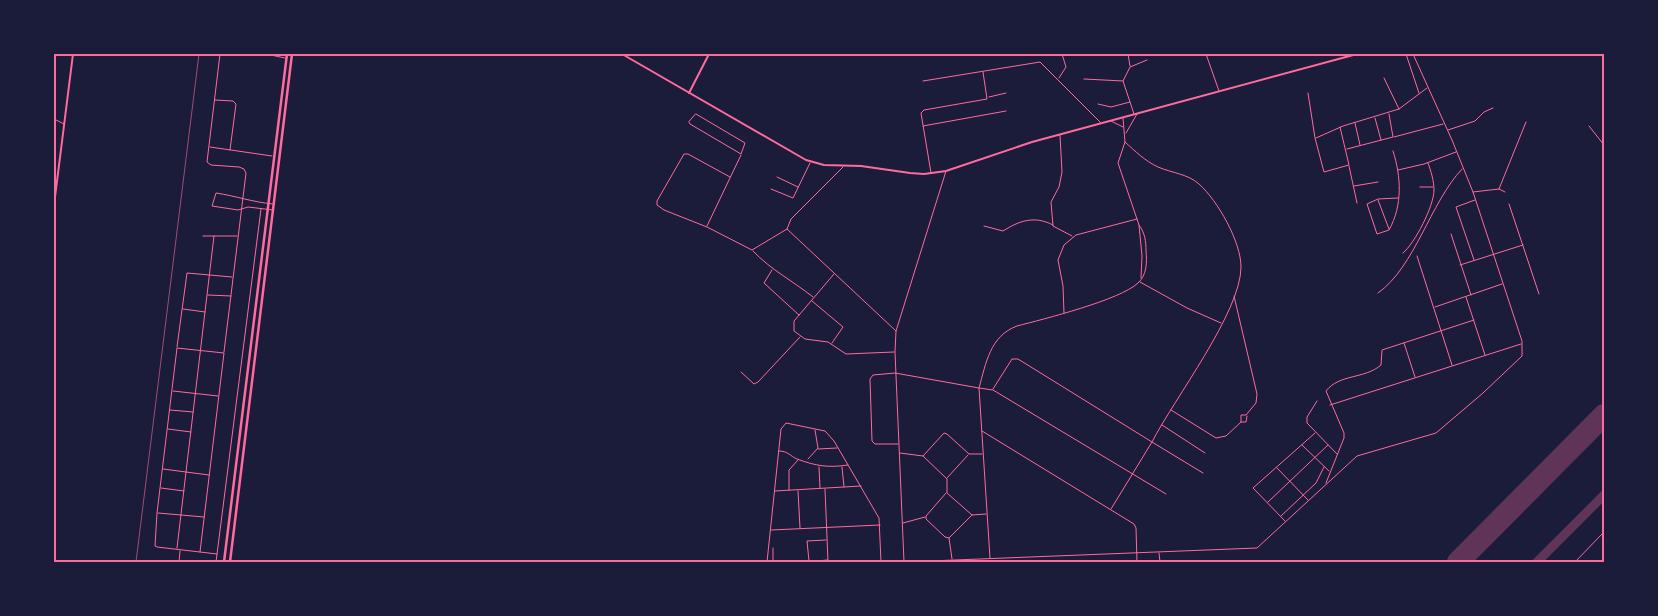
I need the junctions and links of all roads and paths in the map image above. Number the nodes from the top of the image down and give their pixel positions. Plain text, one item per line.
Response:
1 (73, 54) edge
2 (220, 54) edge
3 (266, 54) edge
4 (287, 54) edge
5 (292, 54) edge
6 (622, 54) edge
7 (709, 54) edge
8 (1062, 54) edge
9 (1128, 54) edge
10 (1206, 54) edge
11 (1349, 54) edge
12 (1357, 54) edge
13 (1406, 54) edge
14 (1413, 54) edge
15 (1346, 57) junction
16 (286, 59) junction
17 (1146, 60) dead end
18 (1130, 67) junction
19 (983, 71) junction
20 (1384, 78) dead end
21 (1058, 79) junction
22 (1084, 80) dead end
23 (924, 81) dead end
24 (1123, 81) junction
25 (1427, 87) junction
26 (1219, 92) junction
27 (689, 93) junction
28 (1006, 93) dead end
29 (1308, 93) dead end
30 (1420, 94) junction
31 (988, 97) junction
32 (215, 100) junction
33 (1131, 102) junction
34 (1098, 104) dead end
35 (1494, 108) dead end
36 (1399, 110) junction
37 (1006, 111) dead end
38 (1136, 114) junction
39 (1389, 114) junction
40 (1375, 117) junction
41 (1122, 118) junction
42 (54, 119) edge
43 (1110, 121) junction
44 (1526, 122) dead end
45 (1355, 123) junction
46 (64, 124) junction
47 (1102, 124) junction
48 (1444, 124) junction
49 (922, 126) junction
50 (1589, 126) dead end
51 (1124, 127) junction
52 (1340, 127) junction
53 (1448, 131) junction
54 (1125, 134) junction
55 (1060, 135) junction
56 (1393, 137) junction
57 (1315, 138) junction
58 (1381, 140) junction
59 (1125, 142) junction
60 (1604, 145) edge
61 (1360, 146) junction
62 (209, 147) junction
63 (230, 150) junction
64 (1345, 150) junction
65 (1393, 151) dead end
66 (1457, 151) junction
67 (741, 154) junction
68 (274, 156) junction
69 (810, 162) junction
70 (1428, 163) junction
71 (1349, 165) junction
72 (843, 166) junction
73 (1463, 168) junction
74 (1398, 170) junction
75 (946, 171) junction
76 (931, 173) junction
77 (730, 177) junction
78 (777, 177) dead end
79 (1378, 182) dead end
80 (1353, 186) junction
81 (1420, 187) dead end
82 (1434, 187) junction
83 (798, 188) junction
84 (771, 189) dead end
85 (1499, 189) junction
86 (1473, 192) junction
87 (1505, 192) dead end
88 (54, 198) edge
89 (1398, 198) junction
90 (1378, 199) junction
91 (243, 200) junction
92 (1476, 200) junction
93 (1356, 202) dead end
94 (268, 204) junction
95 (273, 204) junction
96 (1509, 204) dead end
97 (54, 206) edge
98 (242, 209) junction
99 (260, 209) junction
100 (268, 210) junction
101 (273, 210) junction
102 (1137, 219) junction
103 (1139, 225) junction
104 (984, 226) dead end
105 (1053, 226) junction
106 (707, 227) junction
107 (787, 229) junction
108 (1389, 230) junction
109 (1451, 234) dead end
110 (203, 236) dead end
111 (214, 236) junction
112 (238, 236) junction
113 (1073, 236) junction
114 (1523, 244) junction
115 (752, 250) junction
116 (1403, 254) dead end
117 (1493, 254) junction
118 (1418, 256) dead end
119 (1474, 260) junction
120 (1460, 265) junction
121 (772, 270) junction
122 (834, 273) junction
123 (210, 274) junction
124 (234, 277) junction
125 (1140, 280) junction
126 (1503, 284) junction
127 (1378, 293) dead end
128 (1539, 294) dead end
129 (207, 295) junction
130 (1234, 295) junction
131 (1471, 295) junction
132 (231, 296) junction
133 (1466, 297) junction
134 (812, 299) junction
135 (1434, 308) junction
136 (182, 309) junction
137 (205, 312) junction
138 (1064, 313) junction
139 (799, 315) junction
140 (1474, 320) junction
141 (1222, 323) junction
142 (1441, 330) junction
143 (896, 331) junction
144 (800, 337) junction
145 (1404, 342) junction
146 (831, 344) junction
147 (1522, 344) junction
148 (177, 348) junction
149 (201, 351) junction
150 (894, 352) junction
151 (224, 353) junction
152 (1485, 355) junction
153 (1452, 366) junction
154 (741, 372) dead end
155 (896, 373) junction
156 (1415, 378) junction
157 (979, 388) junction
158 (993, 390) junction
159 (172, 391) junction
160 (196, 393) junction
161 (218, 396) junction
162 (1317, 400) dead end
163 (1330, 405) junction
164 (170, 410) junction
165 (1170, 410) junction
166 (193, 412) junction
167 (1246, 415) junction
168 (1241, 422) junction
169 (1161, 424) junction
170 (168, 429) junction
171 (815, 429) junction
172 (982, 430) junction
173 (191, 432) junction
174 (1315, 433) junction
175 (1152, 442) junction
176 (898, 444) junction
177 (1302, 445) junction
178 (1328, 445) junction
179 (818, 448) junction
180 (838, 448) junction
181 (779, 451) junction
182 (899, 453) junction
183 (1205, 453) dead end
184 (969, 454) junction
185 (983, 454) junction
186 (1338, 455) junction
187 (923, 456) junction
188 (1315, 458) junction
189 (798, 459) junction
190 (808, 460) junction
191 (848, 465) junction
192 (819, 466) junction
193 (842, 466) junction
194 (1324, 467) junction
195 (1277, 468) junction
196 (162, 469) junction
197 (186, 472) junction
198 (1330, 472) junction
199 (1203, 473) dead end
200 (1134, 474) junction
201 (209, 475) junction
202 (946, 479) junction
203 (1291, 481) junction
204 (1326, 485) junction
205 (861, 486) junction
206 (844, 487) junction
207 (160, 488) junction
208 (825, 488) junction
209 (820, 489) junction
210 (789, 490) junction
211 (798, 490) junction
212 (184, 491) junction
213 (775, 491) junction
214 (947, 493) junction
215 (1166, 494) dead end
216 (1304, 495) junction
217 (1309, 501) junction
218 (1268, 503) junction
219 (1111, 509) junction
220 (157, 513) junction
221 (987, 514) junction
222 (180, 515) junction
223 (972, 515) junction
224 (204, 517) junction
225 (926, 517) junction
226 (1280, 517) junction
227 (1286, 522) junction
228 (902, 523) junction
229 (880, 525) junction
230 (826, 527) junction
231 (800, 528) junction
232 (771, 530) junction
233 (1604, 532) edge
234 (949, 538) junction
235 (827, 540) junction
236 (773, 548) dead end
237 (177, 549) junction
238 (180, 550) junction
239 (200, 552) junction
240 (1159, 552) junction
241 (1136, 553) junction
242 (217, 554) junction
243 (1052, 556) junction
244 (990, 559) junction
245 (995, 559) junction
246 (952, 560) junction
247 (767, 561) edge
248 (828, 561) edge
249 (179, 562) edge
250 (216, 562) edge
251 (224, 562) edge
252 (230, 562) edge
253 (774, 562) edge
254 (808, 562) edge
255 (881, 562) edge
256 (940, 562) edge
257 (995, 562) edge
258 (1052, 562) edge
259 (1137, 562) edge
260 (1160, 562) edge
261 (1575, 562) edge

1 - 46 street
2 - 32 street
3 - 16 street
4 - 16 highway
5 - 95 highway
6 - 27 street
7 - 27 street
8 - 21 street
9 - 18 street
10 - 26 street
11 - 15 street
12 - 15 street
13 - 30 street
14 - 25 street
15 - 26 street
16 - 68 highway
17 - 18 street
18 - 24 street
19 - 21 street
19 - 23 street
19 - 31 street
20 - 36 street
21 - 47 street
22 - 24 street
24 - 33 street
25 - 30 street
25 - 48 street
26 - 38 street
27 - 69 street
28 - 31 street
29 - 57 street
30 - 36 street
31 - 49 street
32 - 62 street
32 - 63 street
33 - 34 street
33 - 38 street
35 - 53 street
36 - 39 street
37 - 49 street
38 - 41 street
38 - 54 street
39 - 40 street
39 - 56 street
40 - 45 street
40 - 58 street
41 - 43 street
41 - 51 street
42 - 46 street
43 - 47 street
43 - 51 street
44 - 85 street
45 - 52 street
45 - 61 street
46 - 88 street
47 - 55 street
48 - 53 street
48 - 56 street
49 - 76 street
50 - 60 street
51 - 54 street
52 - 57 street
52 - 64 street
53 - 66 street
54 - 59 street
55 - 75 street
55 - 105 street
56 - 58 street
57 - 71 street
58 - 61 street
59 - 102 street
59 - 130 street
61 - 64 street
62 - 63 street
62 - 91 street
63 - 68 street
64 - 71 street
65 - 74 street
66 - 70 street
66 - 73 street
67 - 67 street
67 - 77 street
68 - 94 highway
69 - 72 street
69 - 83 street
70 - 74 street
70 - 82 street
71 - 80 street
72 - 76 street
72 - 107 street
73 - 86 street
73 - 127 street
74 - 89 street
75 - 76 street
75 - 143 street
77 - 106 street
77 - 106 street
78 - 83 street
79 - 80 street
80 - 93 street
81 - 82 street
82 - 116 street
83 - 84 street
85 - 86 street
85 - 87 street
86 - 92 street
88 - 97 street
89 - 90 street
89 - 108 street
90 - 108 street
90 - 108 street
91 - 94 street
91 - 98 street
91 - 98 street
92 - 117 street
92 - 119 street
94 - 95 street
94 - 100 highway
95 - 101 highway
96 - 114 street
98 - 99 street
98 - 112 street
99 - 100 street
99 - 242 street
100 - 101 street
100 - 251 highway
101 - 252 highway
102 - 103 street
102 - 113 street
103 - 125 street
103 - 125 street
104 - 105 street
105 - 113 street
106 - 115 street
107 - 115 street
107 - 122 street
109 - 120 street
110 - 111 street
111 - 112 street
111 - 123 street
112 - 124 street
113 - 138 street
114 - 117 street
114 - 128 street
115 - 121 street
117 - 119 street
117 - 126 street
118 - 135 street
119 - 120 street
120 - 131 street
121 - 134 street
121 - 139 street
122 - 134 street
122 - 143 street
123 - 124 street
123 - 129 street
123 - 136 street
124 - 132 street
125 - 138 street
125 - 141 street
126 - 131 street
126 - 147 street
129 - 132 street
129 - 137 street
130 - 141 street
130 - 167 street
131 - 133 street
132 - 151 street
133 - 135 street
133 - 140 street
134 - 139 street
134 - 146 street
135 - 142 street
136 - 137 street
136 - 148 street
137 - 149 street
138 - 157 street
139 - 144 street
140 - 142 street
140 - 152 street
141 - 165 street
142 - 145 street
142 - 153 street
143 - 150 street
144 - 146 street
144 - 154 street
145 - 156 street
145 - 163 street
146 - 150 street
147 - 152 street
147 - 204 street
148 - 149 street
148 - 159 street
149 - 151 street
149 - 160 street
150 - 155 street
151 - 161 street
152 - 153 street
153 - 156 street
155 - 157 street
155 - 176 street
155 - 176 street
156 - 163 street
157 - 158 street
157 - 172 street
158 - 175 street
158 - 200 street
159 - 160 street
159 - 164 street
160 - 161 street
160 - 166 street
161 - 201 street
162 - 174 street
163 - 186 street
164 - 166 street
164 - 170 street
165 - 168 street
165 - 169 street
166 - 173 street
167 - 168 street
167 - 168 street
169 - 175 street
169 - 183 street
170 - 173 street
170 - 196 street
171 - 179 street
171 - 180 street
171 - 181 street
172 - 185 street
172 - 219 street
173 - 197 street
174 - 177 street
174 - 178 street
175 - 199 street
175 - 200 street
176 - 182 street
177 - 188 street
177 - 195 street
178 - 186 street
178 - 188 street
179 - 180 street
179 - 190 street
180 - 191 street
181 - 189 street
181 - 213 street
182 - 187 street
182 - 228 street
184 - 185 street
184 - 187 street
184 - 202 street
185 - 221 street
186 - 198 street
187 - 202 street
188 - 194 street
188 - 203 street
189 - 190 street
189 - 210 street
190 - 192 street
191 - 193 street
191 - 205 street
192 - 193 street
192 - 209 street
193 - 206 street
194 - 198 street
194 - 216 street
195 - 203 street
195 - 218 street
196 - 197 street
196 - 207 street
197 - 201 street
197 - 212 street
198 - 204 street
200 - 215 street
200 - 219 street
201 - 224 street
202 - 214 street
203 - 216 street
203 - 218 street
204 - 217 street
205 - 206 street
205 - 229 street
206 - 208 street
207 - 212 street
207 - 220 street
208 - 209 street
208 - 230 street
209 - 211 street
210 - 211 street
210 - 213 street
211 - 231 street
212 - 222 street
213 - 232 street
214 - 223 street
214 - 225 street
216 - 217 street
216 - 226 street
217 - 227 street
218 - 226 street
219 - 241 street
220 - 222 street
220 - 237 street
221 - 223 street
221 - 244 street
222 - 224 street
222 - 237 street
223 - 234 street
224 - 239 street
225 - 228 street
225 - 234 street
226 - 227 street
227 - 240 street
228 - 256 street
229 - 230 street
229 - 255 street
230 - 231 street
230 - 235 street
231 - 232 street
232 - 247 street
233 - 261 street
234 - 246 street
235 - 248 street
235 - 254 street
236 - 253 street
237 - 238 street
238 - 239 street
238 - 249 street
239 - 242 street
240 - 241 street
240 - 260 street
241 - 243 street
241 - 259 street
242 - 250 street
243 - 245 street
243 - 258 street
244 - 245 street
244 - 246 street
245 - 257 street
246 - 256 street
247 - 253 street
248 - 254 street

